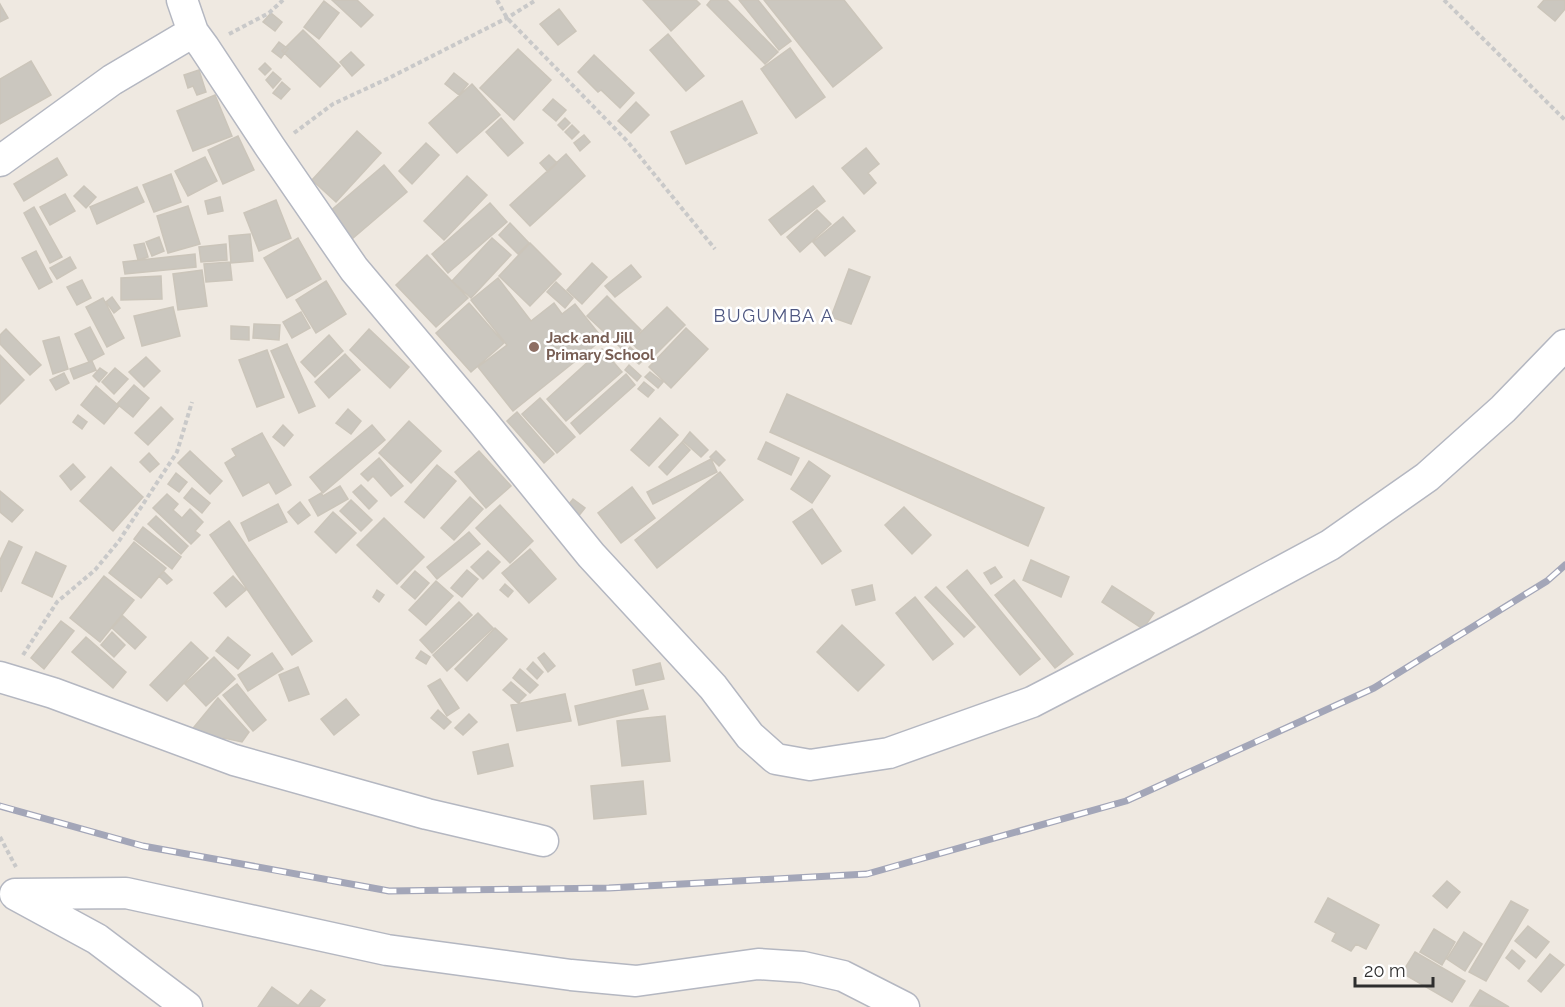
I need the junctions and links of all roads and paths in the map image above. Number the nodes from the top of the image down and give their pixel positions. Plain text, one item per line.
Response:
1 (182, 0) edge
2 (283, 0) edge
3 (497, 0) edge
4 (536, 0) edge
5 (1444, 0) edge
6 (507, 18) junction
7 (198, 39) junction
8 (1565, 120) edge
9 (270, 147) junction
10 (0, 161) edge
11 (715, 249) dead end
12 (1565, 345) edge
13 (192, 402) dead end
14 (5, 679) edge
15 (543, 842) dead end
16 (7, 890) edge
17 (187, 1007) edge
18 (904, 1007) edge

1 - 7 street
2 - 7 path
3 - 6 path
4 - 6 path
5 - 8 path
6 - 9 path
6 - 11 path
7 - 9 street
7 - 10 street
9 - 12 street
13 - 14 path
14 - 15 street
16 - 17 street
16 - 18 street

